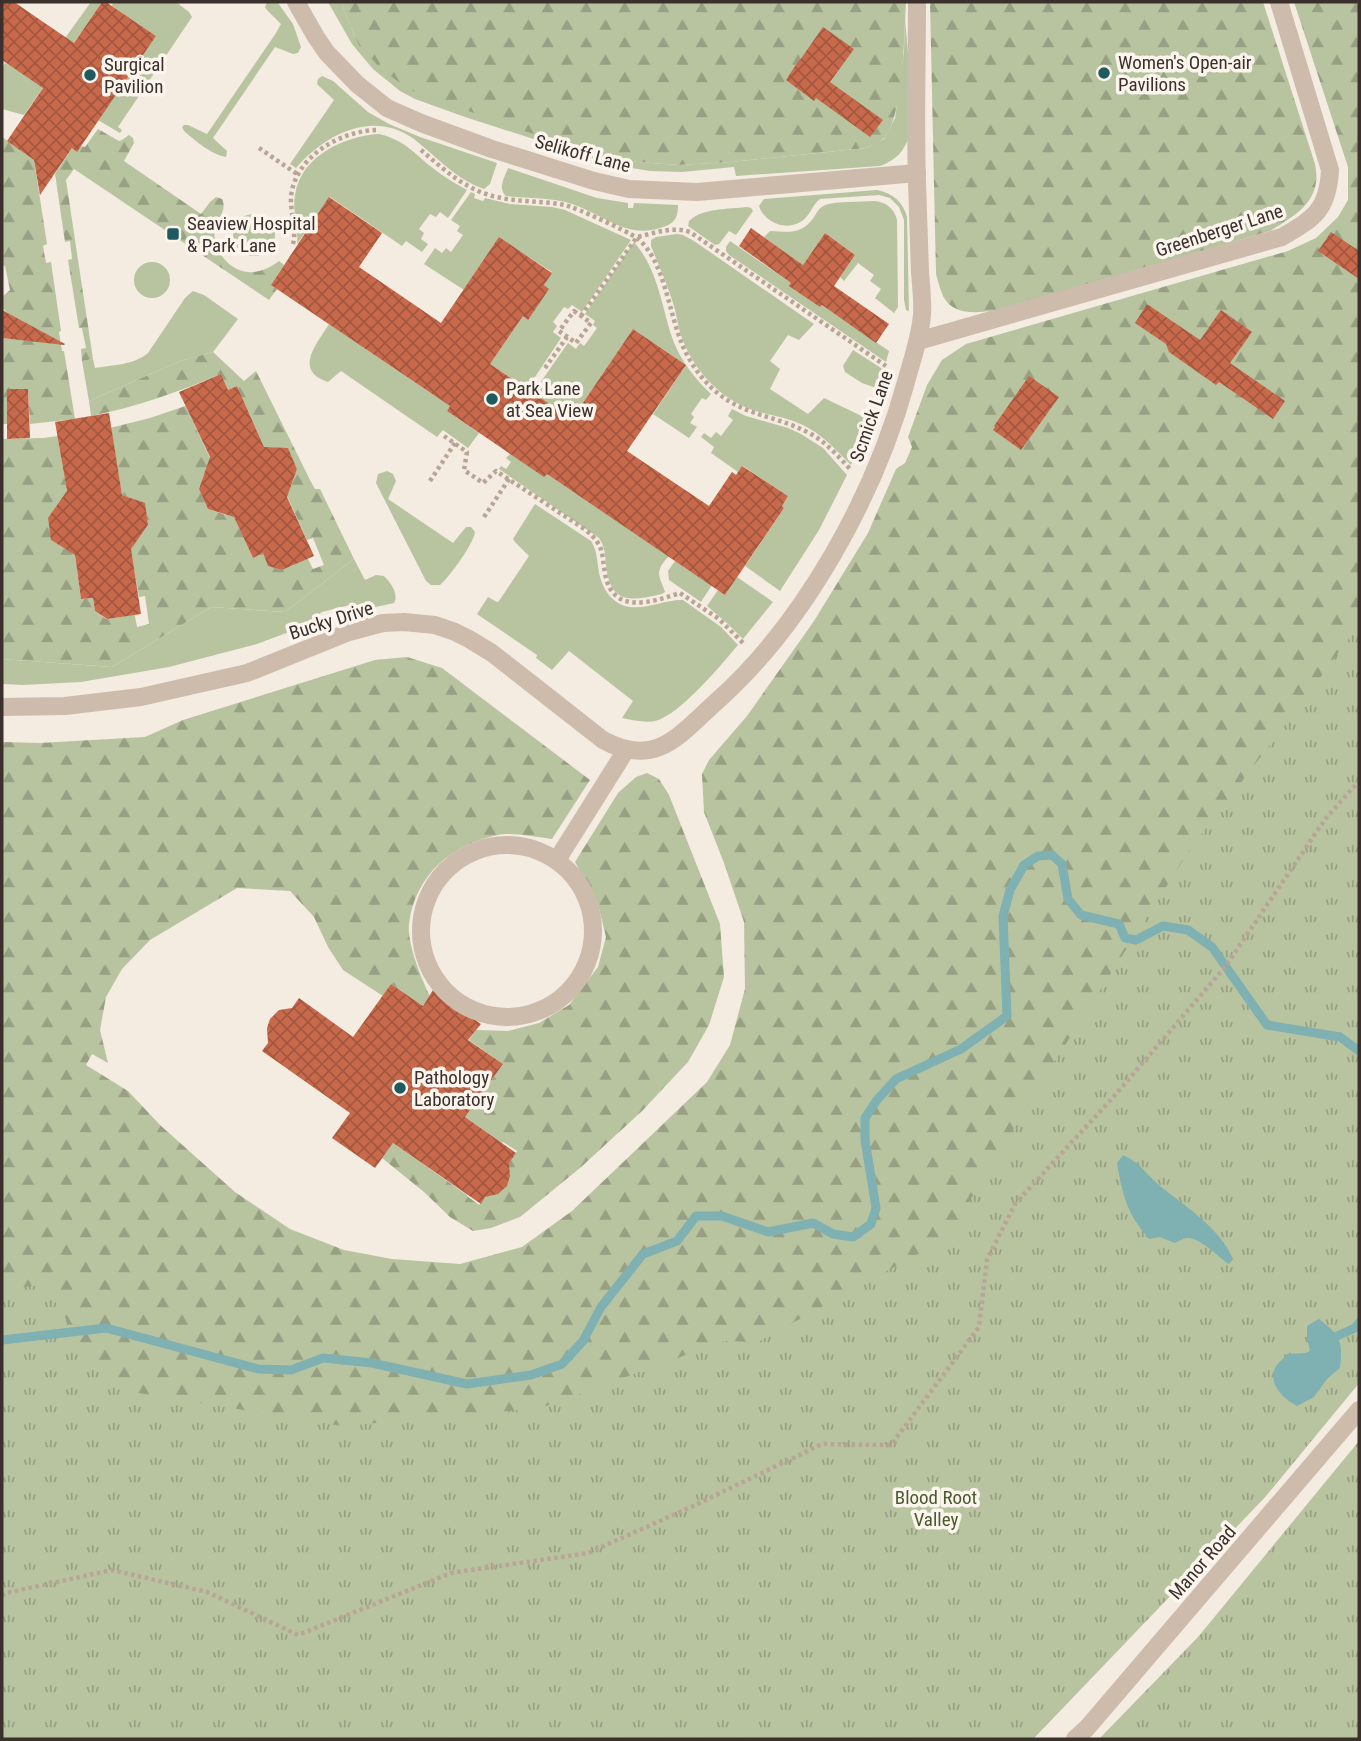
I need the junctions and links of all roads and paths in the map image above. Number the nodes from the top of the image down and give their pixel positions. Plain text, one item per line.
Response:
1 (296, 2) edge
2 (917, 2) edge
3 (1279, 2) edge
4 (383, 130) dead end
5 (416, 146) dead end
6 (260, 148) dead end
7 (917, 173) junction
8 (297, 174) junction
9 (636, 237) junction
10 (293, 244) dead end
11 (581, 316) junction
12 (567, 337) junction
13 (918, 341) junction
14 (545, 368) dead end
15 (890, 368) dead end
16 (444, 436) dead end
17 (455, 443) junction
18 (853, 473) dead end
19 (509, 479) junction
20 (430, 481) dead end
21 (484, 517) dead end
22 (744, 644) dead end
23 (2, 707) edge
24 (633, 751) junction
25 (1359, 780) edge
26 (557, 860) junction
27 (1359, 1410) edge
28 (2, 1596) edge
29 (1075, 1739) edge

1 - 7 street, Selikoff Lane
2 - 7 street, Scmick Lane
3 - 13 street, Greenberger Lane
4 - 8 path
5 - 9 path
6 - 8 path
7 - 13 street, Scmick Lane
8 - 10 path
9 - 11 path
9 - 15 path
9 - 18 path
11 - 12 path
11 - 12 path
12 - 14 path
13 - 24 street, Scmick Lane
16 - 17 path
17 - 19 path
17 - 20 path
19 - 21 path
19 - 22 path
23 - 24 street, Bucky Drive
24 - 26 street
25 - 28 path
26 - 26 street
27 - 29 street, Manor Road

